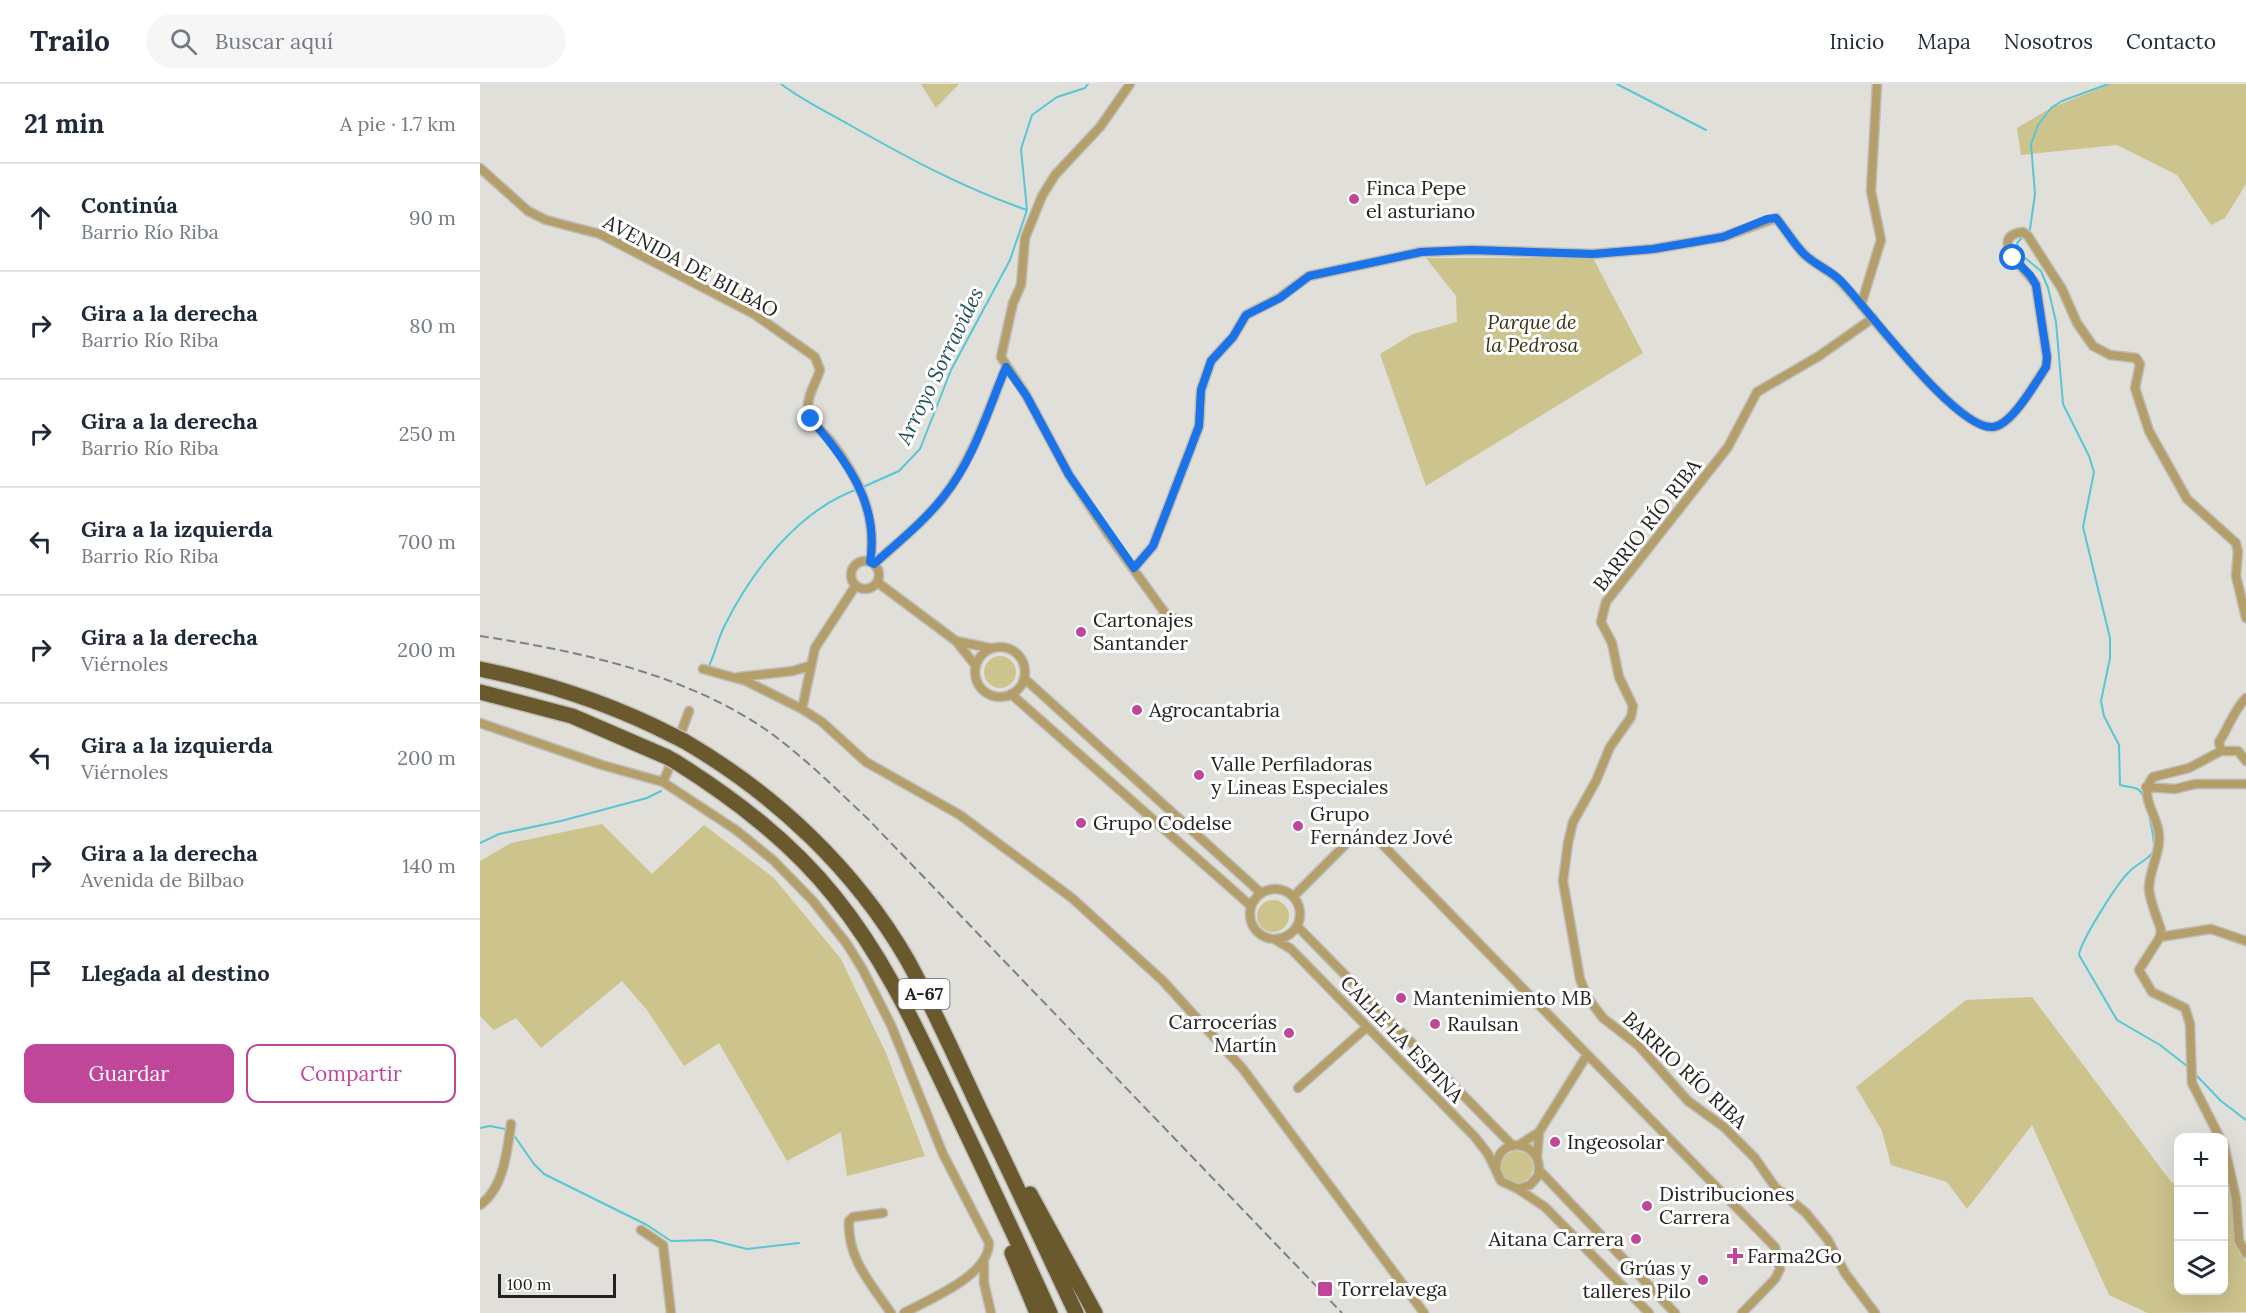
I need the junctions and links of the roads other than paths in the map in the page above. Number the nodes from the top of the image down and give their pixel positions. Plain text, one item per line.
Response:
1 (1130, 84) edge
2 (1877, 84) edge
3 (480, 168) edge
4 (1861, 305) junction
5 (1873, 318) junction
6 (1006, 367) junction
7 (872, 563) junction
8 (1134, 568) junction
9 (877, 582) junction
10 (856, 585) junction
11 (2246, 618) edge
12 (1183, 623) dead end
13 (956, 641) junction
14 (991, 648) junction
15 (809, 666) junction
16 (976, 666) junction
17 (480, 669) edge
18 (703, 669) dead end
19 (736, 677) junction
20 (1025, 679) junction
21 (480, 692) edge
22 (1011, 694) junction
23 (2246, 698) edge
24 (802, 709) junction
25 (689, 711) dead end
26 (480, 723) edge
27 (680, 736) junction
28 (2222, 751) junction
29 (2246, 761) edge
30 (671, 763) junction
31 (663, 782) junction
32 (2246, 784) edge
33 (2146, 787) junction
34 (1261, 893) junction
35 (1293, 897) junction
36 (1251, 906) junction
37 (1297, 926) junction
38 (2160, 937) junction
39 (1276, 940) junction
40 (2246, 941) edge
41 (908, 962) junction
42 (1367, 1027) junction
43 (1587, 1055) junction
44 (942, 1081) junction
45 (1299, 1088) dead end
46 (512, 1124) dead end
47 (1539, 1132) junction
48 (2218, 1133) edge
49 (1516, 1145) junction
50 (1537, 1158) junction
51 (2228, 1165) edge
52 (1496, 1170) junction
53 (1539, 1170) junction
54 (1518, 1189) junction
55 (480, 1205) edge
56 (884, 1213) dead end
57 (641, 1230) dead end
58 (2246, 1250) edge
59 (984, 1263) junction
60 (671, 1313) edge
61 (891, 1313) edge
62 (904, 1313) edge
63 (991, 1313) edge
64 (1036, 1313) edge
65 (1050, 1313) edge
66 (1076, 1313) edge
67 (1095, 1313) edge
68 (1424, 1313) edge
69 (1649, 1313) edge
70 (1675, 1313) edge
71 (1742, 1313) edge
72 (1875, 1313) edge

1 - 6 street
2 - 4 street
3 - 7 street, AVENIDA DE BILBAO
4 - 5 street
4 - 8 street
5 - 11 street
5 - 72 street, BARRIO RÍO RIBA
6 - 7 street
6 - 8 street
7 - 9 street
7 - 10 street
8 - 12 street
9 - 10 street
9 - 13 street
10 - 15 street
13 - 14 street
13 - 16 street
14 - 16 street
14 - 20 street
15 - 19 street
15 - 24 street
16 - 22 street
17 - 27 highway, A-67
18 - 19 street
19 - 24 street
20 - 22 street
20 - 34 street
21 - 30 highway, A-67
22 - 36 street
23 - 28 street
24 - 68 street
25 - 27 street
26 - 31 street
27 - 41 highway, A-67
28 - 29 street
28 - 33 street
30 - 31 street
30 - 44 highway, A-67
31 - 59 street
32 - 33 street
33 - 38 street
34 - 35 street
34 - 36 street
35 - 37 street
35 - 43 street
36 - 39 street, CALLE LA ESPINA
37 - 39 street
37 - 49 street, CALLE LA ESPINA
38 - 40 street
38 - 48 street
39 - 42 street, CALLE LA ESPINA
41 - 66 highway, A-67
41 - 67 highway
42 - 45 street
42 - 52 street, CALLE LA ESPINA
43 - 47 street
43 - 71 street
44 - 64 highway
44 - 65 highway, A-67
46 - 55 street
47 - 49 street
47 - 50 street
49 - 50 street, CALLE LA ESPINA
49 - 52 street
50 - 53 street
51 - 58 street
52 - 54 street, CALLE LA ESPINA
53 - 54 street
53 - 70 street
54 - 69 street, CALLE LA ESPINA
56 - 61 street
57 - 60 street
59 - 62 street
59 - 63 street

